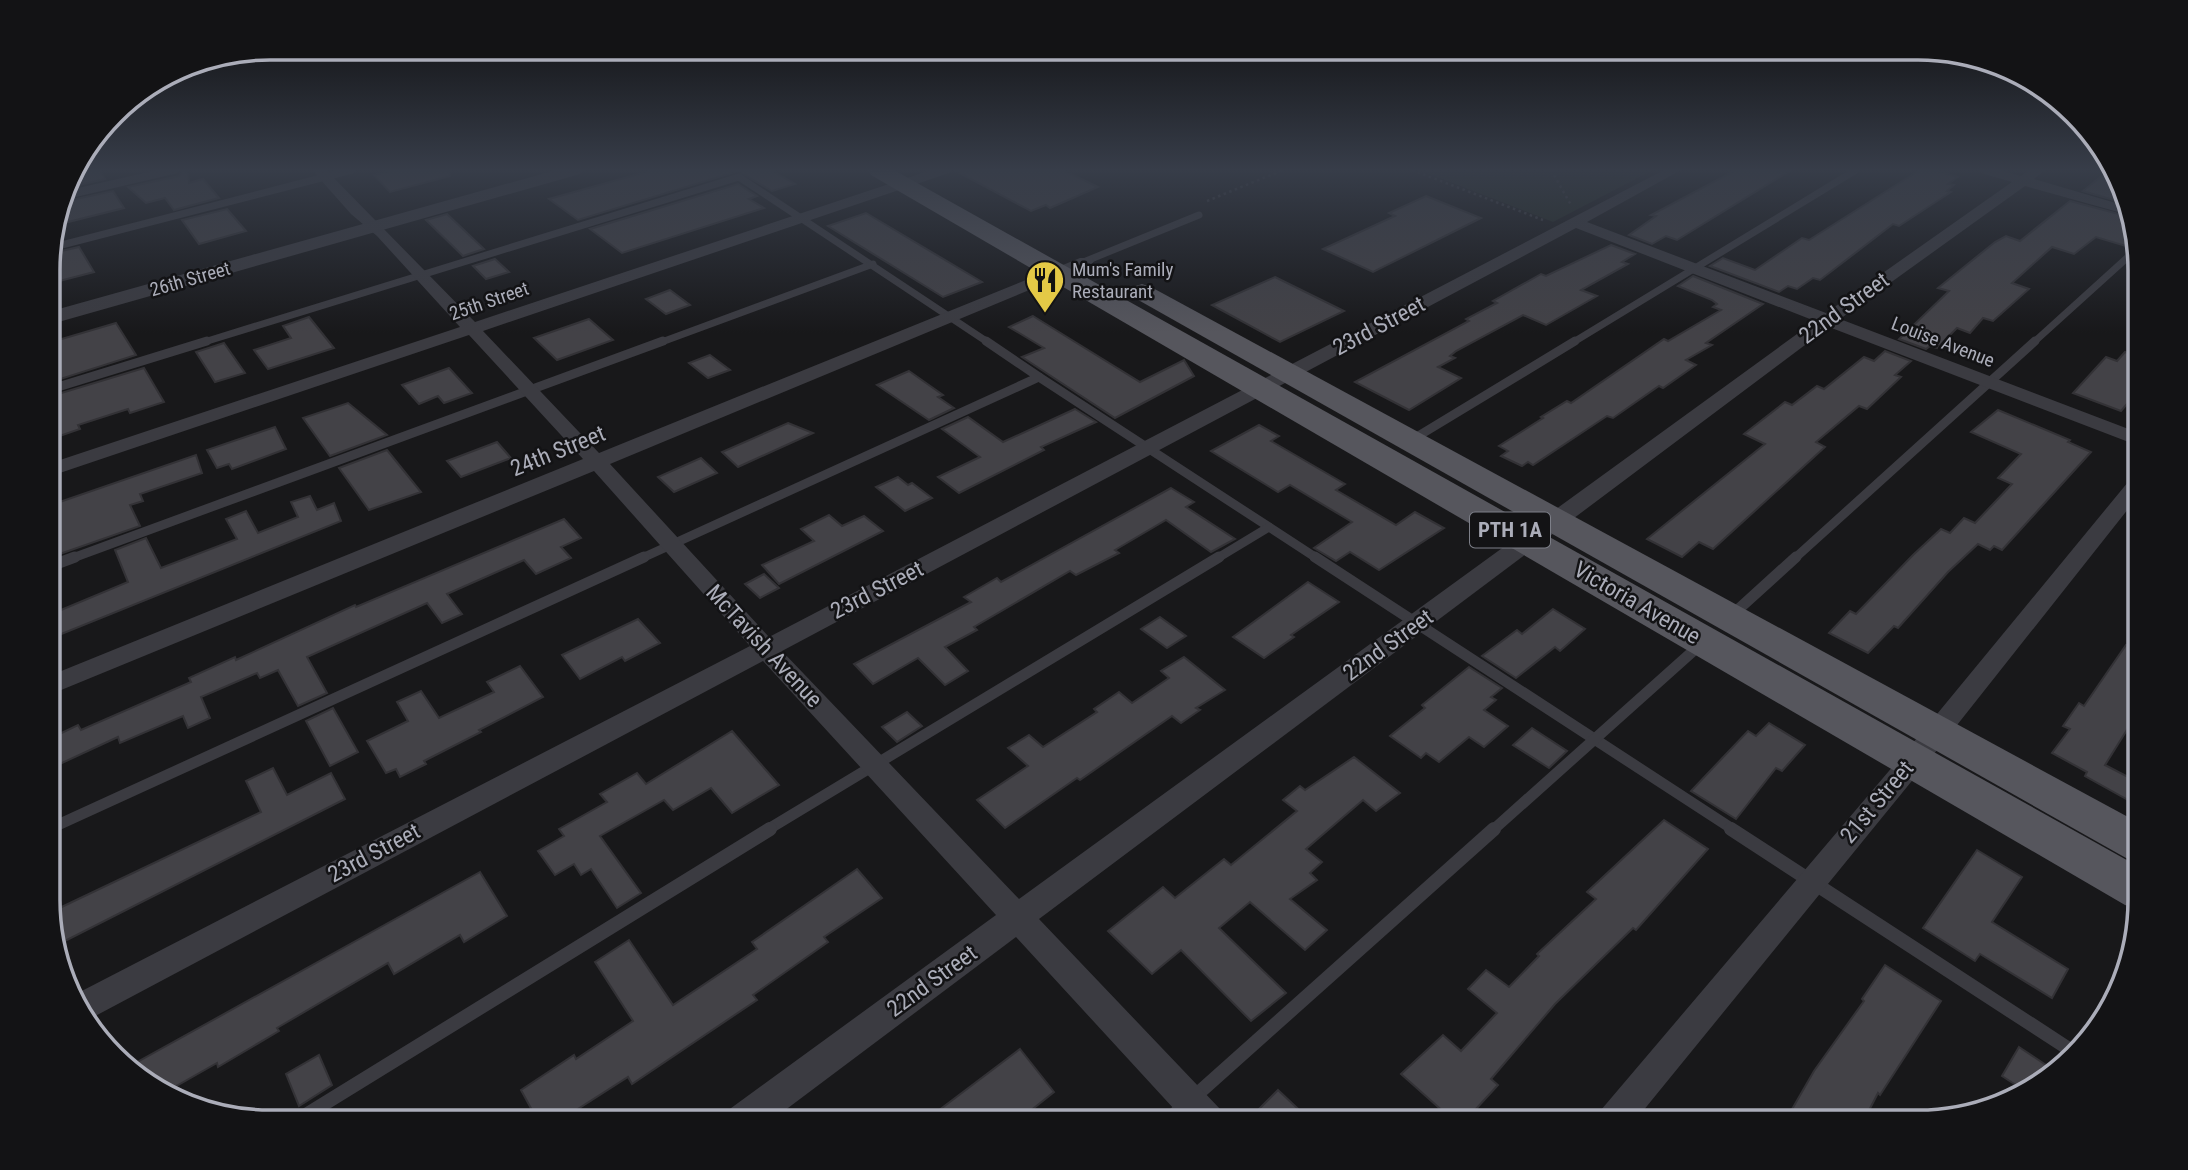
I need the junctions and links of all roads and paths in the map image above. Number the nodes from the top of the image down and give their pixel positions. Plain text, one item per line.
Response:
1 (135, 225) edge
2 (355, 225) edge
3 (357, 225) edge
4 (373, 225) edge
5 (585, 225) edge
6 (784, 225) edge
7 (810, 225) edge
8 (1001, 225) edge
9 (1175, 225) edge
10 (1569, 225) edge
11 (1581, 225) edge
12 (1767, 225) edge
13 (1962, 225) edge
14 (62, 245) edge
15 (2128, 257) edge
16 (873, 264) junction
17 (1072, 266) junction
18 (1695, 269) junction
19 (422, 275) junction
20 (60, 301) edge
21 (60, 315) edge
22 (950, 316) junction
23 (1827, 320) junction
24 (472, 329) junction
25 (1039, 377) junction
26 (1275, 381) junction
27 (1989, 382) junction
28 (60, 386) edge
29 (529, 390) junction
30 (2128, 436) edge
31 (1410, 441) junction
32 (1149, 449) junction
33 (597, 461) junction
34 (60, 467) edge
35 (2128, 495) edge
36 (1269, 527) junction
37 (1542, 531) junction
38 (672, 545) junction
39 (60, 562) edge
40 (1729, 618) junction
41 (1416, 623) junction
42 (1704, 641) junction
43 (765, 648) junction
44 (59, 682) edge
45 (1937, 732) junction
46 (1594, 739) junction
47 (1912, 760) junction
48 (874, 764) junction
49 (59, 824) edge
50 (2128, 838) edge
51 (1812, 881) junction
52 (2128, 884) edge
53 (1019, 918) junction
54 (88, 1004) edge
55 (2067, 1048) edge
56 (314, 1110) edge
57 (757, 1110) edge
58 (1197, 1110) edge
59 (1201, 1110) edge
60 (1623, 1110) edge

1 - 14 lane
2 - 20 street, 26th Street
3 - 21 street, 26th Street
4 - 19 street, McTavish Avenue
5 - 19 lane
6 - 24 street, 25th Street
7 - 16 lane
8 - 17 main road, Victoria Avenue / PTH 1A
9 - 17 lane
10 - 26 street, 23rd Street
11 - 18 street, Louise Avenue
12 - 18 lane
13 - 23 street, 22nd Street
15 - 27 lane
16 - 22 lane
16 - 29 lane
17 - 22 street, 24th Street
17 - 26 main road, Victoria Avenue / PTH 1A
18 - 23 street, Louise Avenue
18 - 31 lane
19 - 24 street, McTavish Avenue
19 - 28 lane
22 - 25 lane
22 - 33 street, 24th Street
23 - 27 street, Louise Avenue
23 - 37 street, 22nd Street
24 - 29 street, McTavish Avenue
24 - 34 street, 25th Street
25 - 32 lane
25 - 38 lane
26 - 31 main road, Victoria Avenue / PTH 1A
26 - 32 street, 23rd Street
26 - 37 main road, Victoria Avenue / PTH 1A
27 - 30 street, Louise Avenue
27 - 40 lane
29 - 33 street, McTavish Avenue
29 - 39 lane
31 - 37 main road, Victoria Avenue / PTH 1A
32 - 36 lane
32 - 43 street, 23rd Street
33 - 38 street, McTavish Avenue
33 - 44 street, 24th Street
35 - 45 street, 21st Street
36 - 41 lane
36 - 48 lane
37 - 40 main road, Victoria Avenue / PTH 1A
37 - 41 street, 22nd Street
37 - 42 main road, Victoria Avenue / PTH 1A
38 - 43 street, McTavish Avenue
38 - 49 lane
40 - 45 main road, Victoria Avenue / PTH 1A
41 - 46 lane
41 - 53 street, 22nd Street
42 - 46 lane
42 - 47 main road, Victoria Avenue / PTH 1A
43 - 48 street, McTavish Avenue
43 - 54 street, 23rd Street
45 - 47 street, 21st Street
45 - 50 main road, Victoria Avenue / PTH 1A
46 - 51 lane
46 - 59 lane
47 - 51 street, 21st Street
47 - 52 main road, Victoria Avenue / PTH 1A
48 - 53 street, McTavish Avenue
48 - 56 lane
51 - 55 lane
51 - 60 street, 21st Street
53 - 57 street, 22nd Street
53 - 58 street, McTavish Avenue

